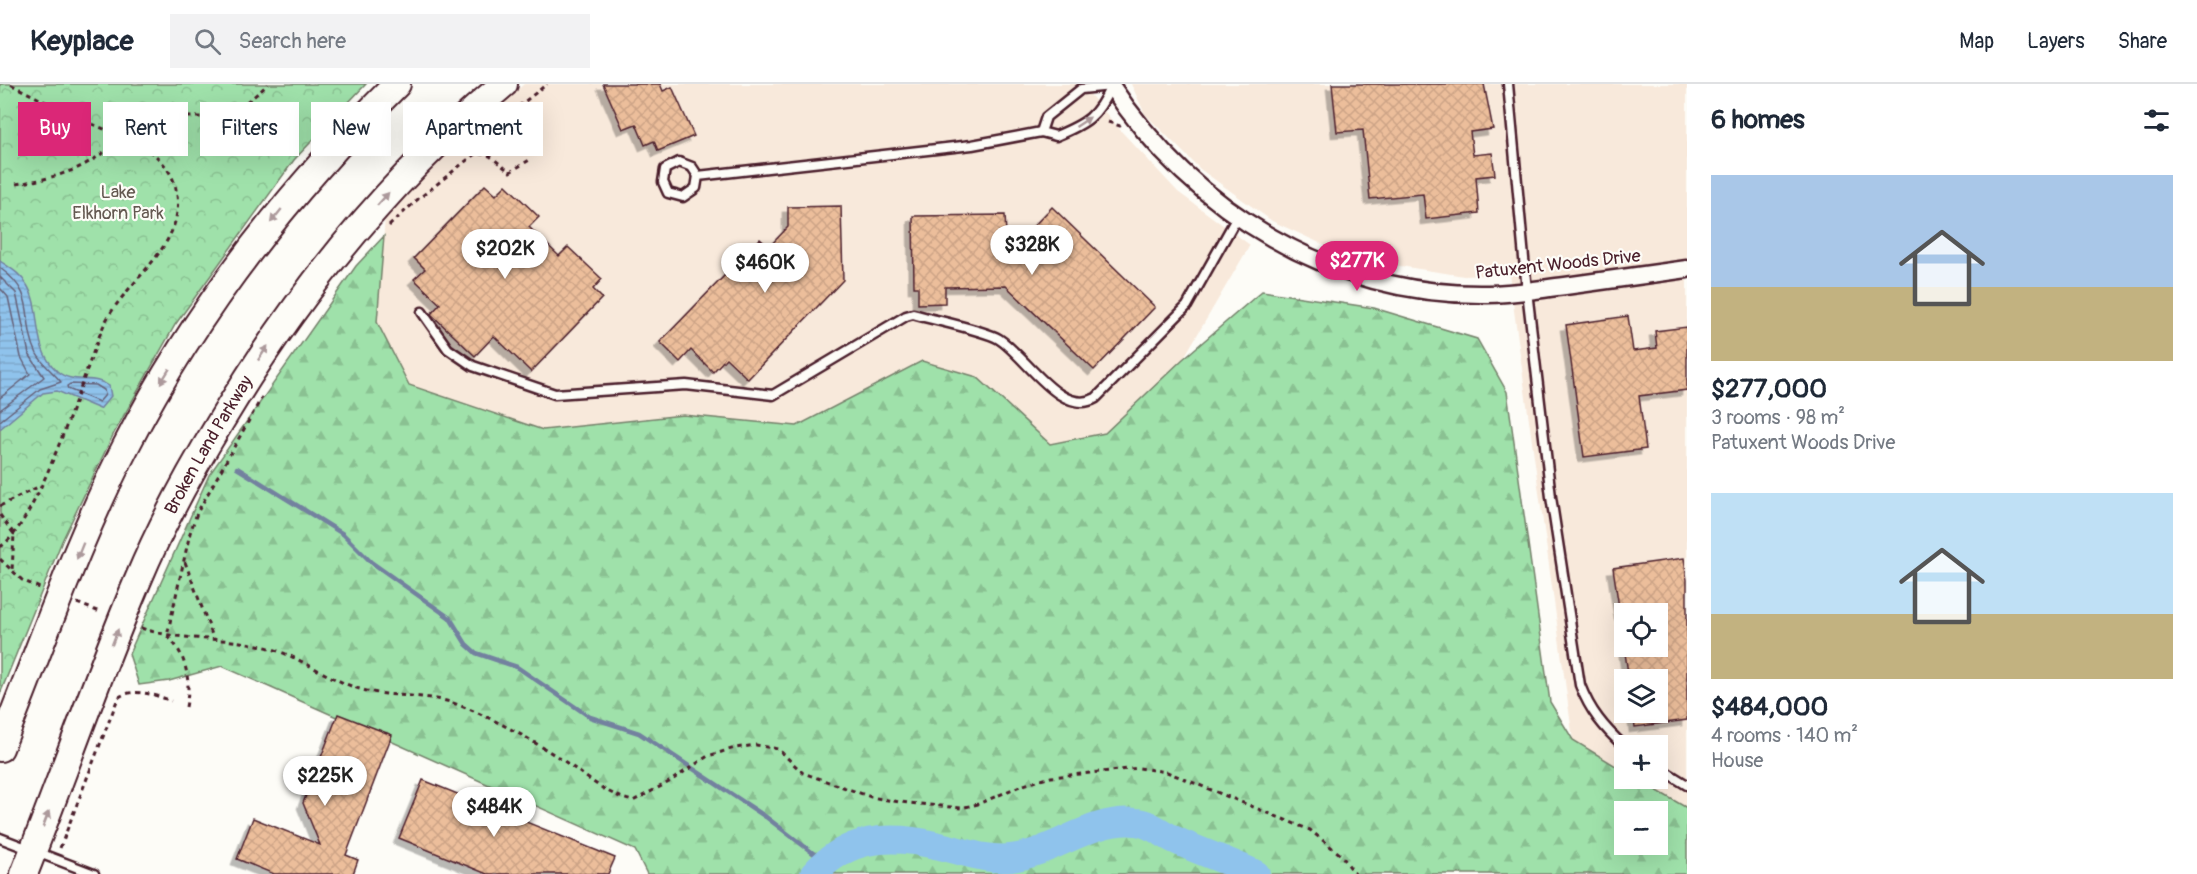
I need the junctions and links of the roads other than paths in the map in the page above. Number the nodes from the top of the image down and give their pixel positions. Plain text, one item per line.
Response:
1 (397, 84) edge
2 (504, 84) edge
3 (1508, 84) edge
4 (1112, 85) edge
5 (1041, 132) junction
6 (698, 177) junction
7 (1237, 217) junction
8 (1687, 269) edge
9 (1527, 291) junction
10 (422, 312) dead end
11 (1614, 736) edge
12 (0, 748) edge
13 (1668, 773) edge
14 (1687, 785) edge
15 (0, 838) edge
16 (29, 862) edge
17 (94, 874) edge

1 -> 12 main road
16 -> 2 main road, Broken Land Parkway
3 - 9 lane
4 - 5 lane
5 -> 4 lane
4 - 7 street, Patuxent Woods Drive
5 - 6 lane
6 - 6 lane
7 - 9 street, Patuxent Woods Drive
7 - 10 lane
8 - 9 street, Patuxent Woods Drive
9 - 11 lane
13 - 14 lane
15 - 16 lane
16 - 17 lane

